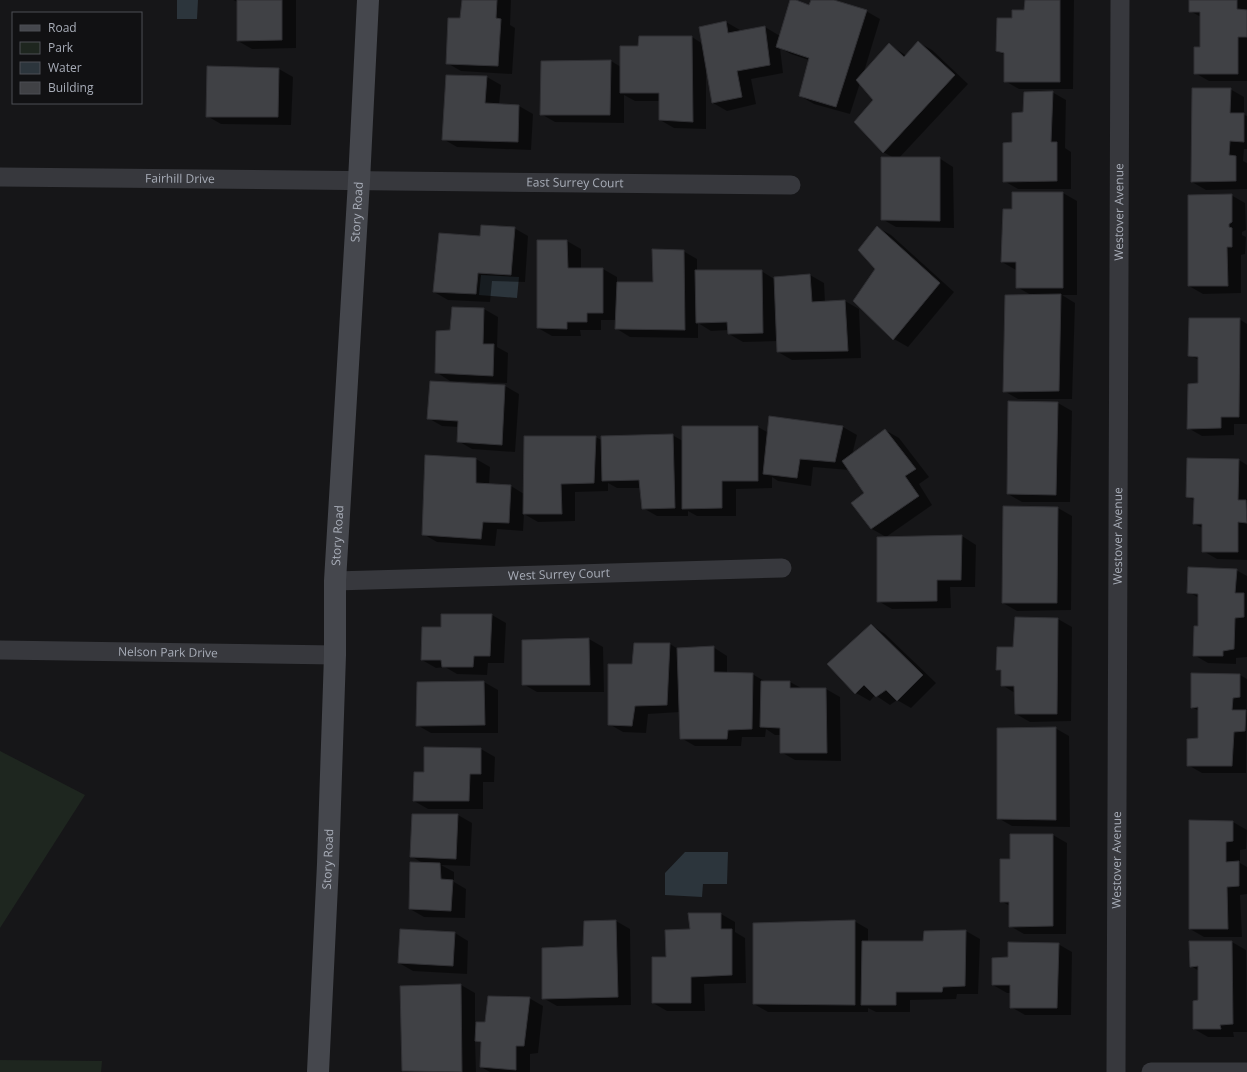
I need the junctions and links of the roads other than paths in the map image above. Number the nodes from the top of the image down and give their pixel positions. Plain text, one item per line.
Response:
1 (368, 0) edge
2 (1120, 0) edge
3 (0, 177) edge
4 (359, 181) junction
5 (791, 185) dead end
6 (782, 568) dead end
7 (335, 581) junction
8 (0, 650) edge
9 (335, 655) junction
10 (318, 1072) edge
11 (1116, 1072) edge
12 (1151, 1072) edge
13 (1247, 1072) edge

1 - 4 street, Story Road
2 - 11 street, Westover Avenue
3 - 4 street, Fairhill Drive
4 - 5 street, East Surrey Court
4 - 7 street, Story Road
6 - 7 street, West Surrey Court
7 - 9 street, Story Road
8 - 9 street, Nelson Park Drive
9 - 10 street, Story Road
12 - 13 street

